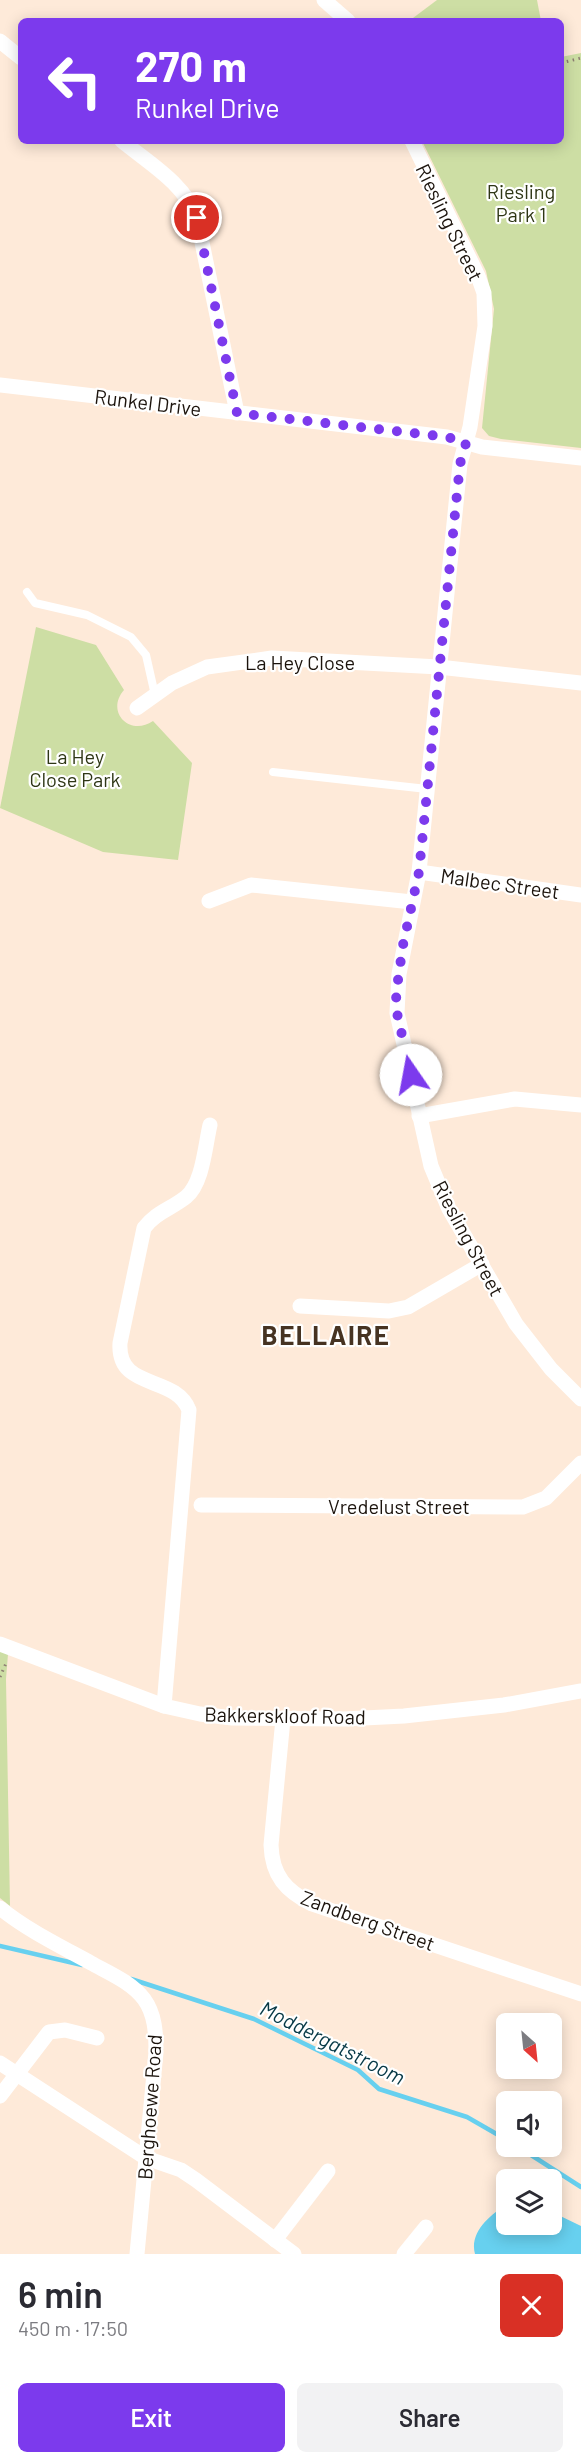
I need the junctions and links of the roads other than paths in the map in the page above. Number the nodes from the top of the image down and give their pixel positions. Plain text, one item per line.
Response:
1 (326, 1) edge
2 (345, 18) edge
3 (0, 41) edge
4 (18, 56) edge
5 (126, 144) edge
6 (413, 144) edge
7 (0, 384) edge
8 (237, 413) junction
9 (466, 443) junction
10 (581, 458) edge
11 (27, 592) dead end
12 (439, 667) junction
13 (581, 683) edge
14 (155, 695) junction
15 (137, 708) dead end
16 (273, 772) dead end
17 (427, 789) junction
18 (419, 872) junction
19 (581, 895) edge
20 (209, 901) dead end
21 (412, 902) junction
22 (581, 1105) edge
23 (419, 1116) junction
24 (210, 1125) dead end
25 (482, 1264) junction
26 (300, 1306) dead end
27 (581, 1399) edge
28 (581, 1463) edge
29 (201, 1505) dead end
30 (0, 1644) edge
31 (581, 1691) edge
32 (164, 1706) junction
33 (283, 1719) junction
34 (0, 1908) edge
35 (581, 1994) edge
36 (97, 2038) dead end
37 (0, 2063) edge
38 (16, 2073) junction
39 (0, 2096) edge
40 (146, 2158) junction
41 (328, 2170) dead end
42 (426, 2227) dead end
43 (275, 2240) junction
44 (137, 2249) edge
45 (294, 2254) edge
46 (404, 2254) edge

1 - 2 street
3 - 4 street
5 - 8 street
6 - 9 street, Riesling Street
7 - 8 street, Runkel Drive
8 - 9 street, Runkel Drive
9 - 10 street, Runkel Drive
9 - 12 street, Riesling Street
11 - 14 lane
12 - 13 street, La Hey Close
12 - 14 street, La Hey Close
12 - 17 street, Riesling Street
14 - 15 street, La Hey Close
16 - 17 lane
17 - 18 street, Riesling Street
18 - 19 street, Malbec Street
18 - 21 street, Riesling Street
20 - 21 street
21 - 23 street, Riesling Street
22 - 23 street
23 - 25 street, Riesling Street
24 - 32 street
25 - 26 street
25 - 27 street, Riesling Street
28 - 29 street, Vredelust Street
30 - 32 street, Bakkerskloof Road
31 - 33 street, Bakkerskloof Road
32 - 33 street, Bakkerskloof Road
33 - 35 street, Zandberg Street
34 - 40 street, Berghoewe Road
36 - 38 street
37 - 38 street
38 - 39 street
38 - 40 street
40 - 43 street
40 - 44 street, Berghoewe Road
41 - 43 street
42 - 46 street
43 - 45 street

